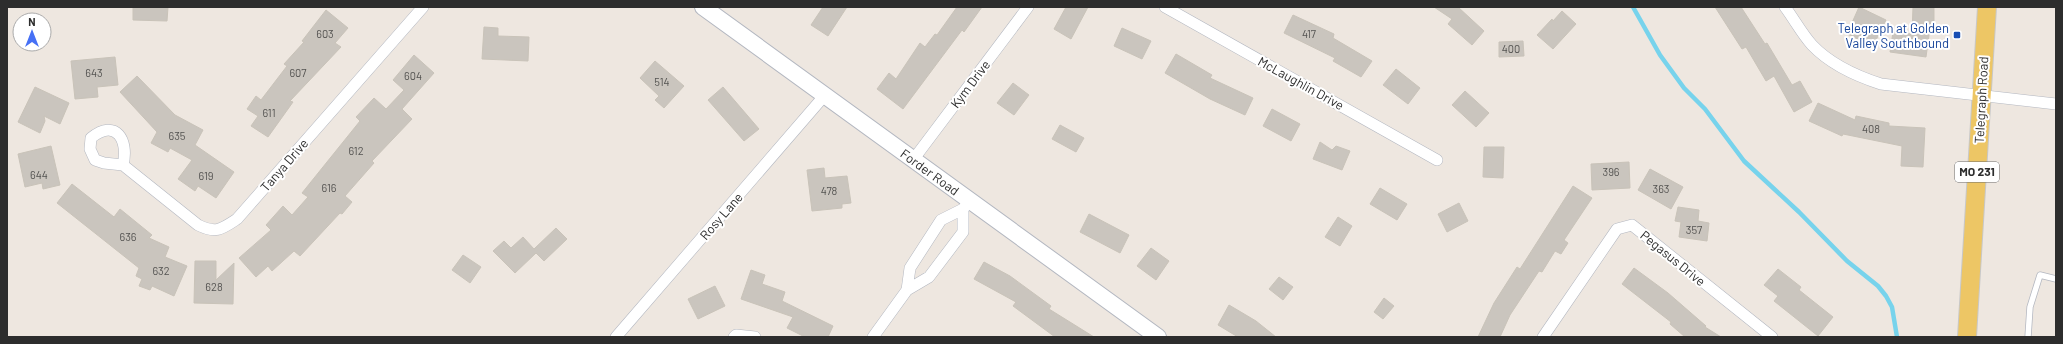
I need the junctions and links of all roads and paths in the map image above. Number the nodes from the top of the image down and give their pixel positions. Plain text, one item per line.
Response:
1 (423, 7) edge
2 (703, 7) edge
3 (1028, 7) edge
4 (1165, 7) edge
5 (1785, 7) edge
6 (1987, 7) edge
7 (825, 95) junction
8 (1982, 97) junction
9 (2056, 104) edge
10 (913, 160) junction
11 (1437, 160) dead end
12 (124, 165) dead end
13 (966, 205) junction
14 (2056, 280) edge
15 (907, 290) junction
16 (616, 337) edge
17 (734, 337) edge
18 (755, 337) edge
19 (873, 337) edge
20 (1158, 337) edge
21 (1543, 337) edge
22 (1772, 337) edge
23 (1967, 337) edge
24 (2028, 337) edge

1 - 12 street, Tanya Drive
2 - 7 main road, Forder Road
3 - 10 street, Kym Drive
4 - 11 street, McLaughlin Drive
5 - 8 street
6 - 8 main road, Telegraph Road / MO 231
7 - 10 main road, Forder Road
7 - 16 street, Rosy Lane
8 - 9 street
8 - 23 main road, Telegraph Road / MO 231
10 - 13 main road, Forder Road
13 - 15 street
13 - 15 street
13 - 20 main road, Forder Road
14 - 24 lane
15 - 19 street
17 - 18 street
21 - 22 street, Pegasus Drive

